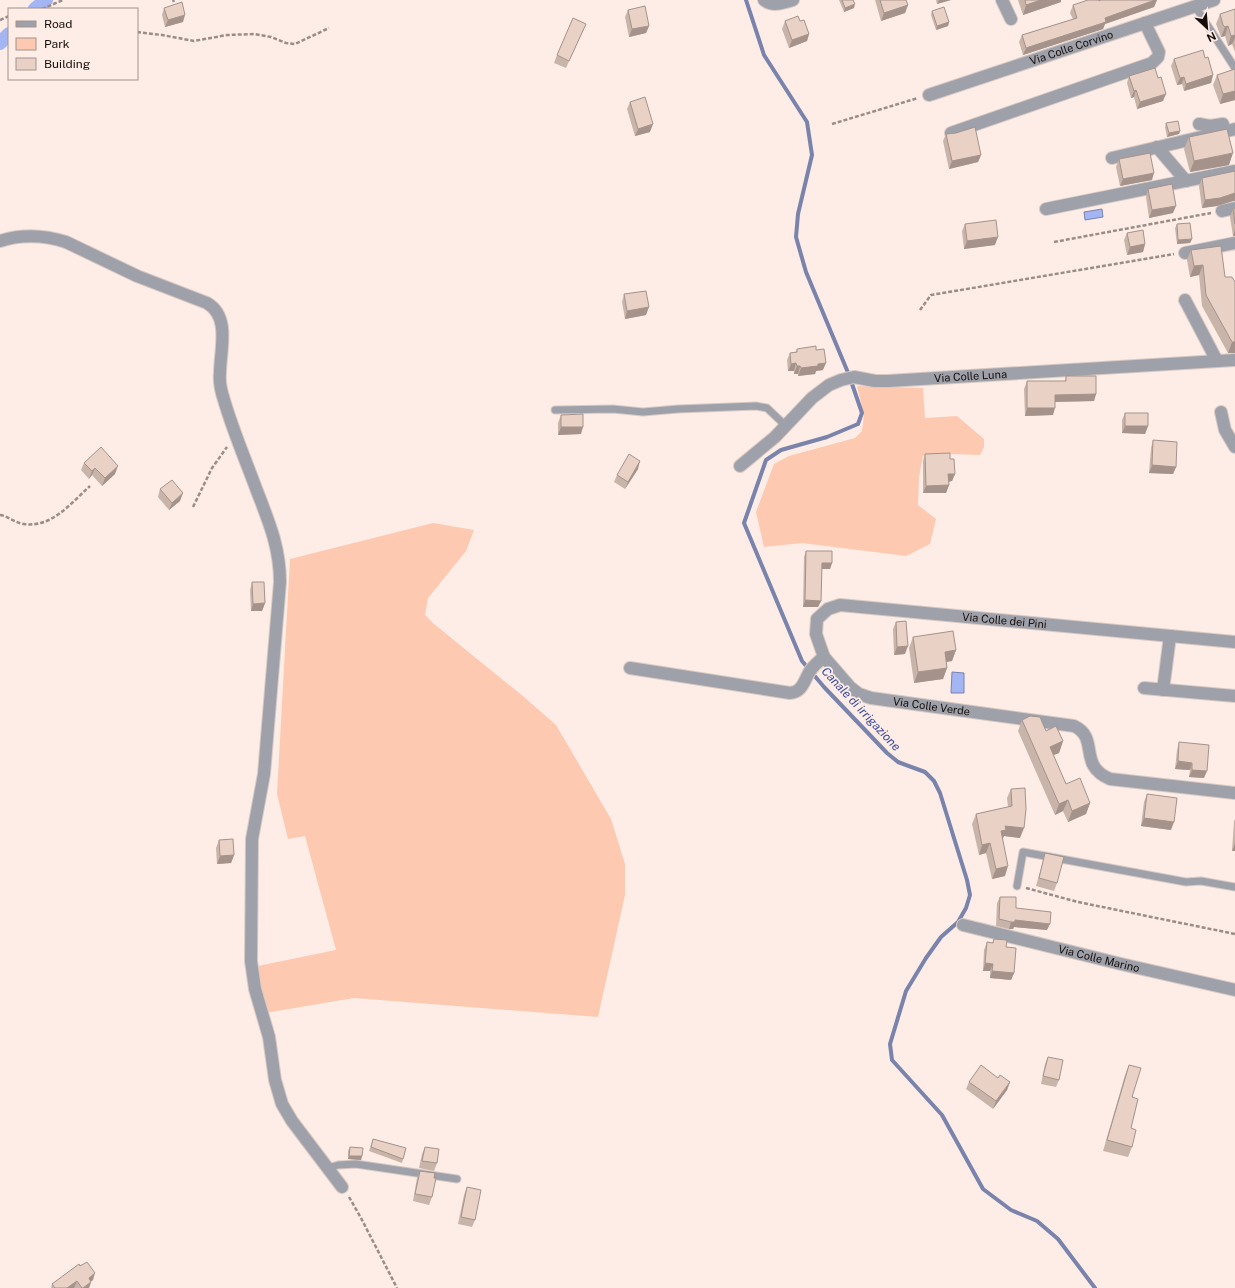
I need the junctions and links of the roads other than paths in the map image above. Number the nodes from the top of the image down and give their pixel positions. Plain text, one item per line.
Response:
1 (764, 0) edge
2 (793, 0) edge
3 (1002, 0) edge
4 (1214, 0) edge
5 (1195, 6) junction
6 (1011, 19) dead end
7 (1145, 23) junction
8 (1235, 68) edge
9 (928, 95) road end
10 (1235, 121) edge
11 (1199, 124) dead end
12 (1235, 128) edge
13 (951, 133) edge
14 (1157, 147) junction
15 (1112, 158) dead end
16 (1235, 172) edge
17 (1186, 181) junction
18 (1235, 208) edge
19 (1046, 209) dead end
20 (1222, 211) road end
21 (0, 241) edge
22 (1235, 243) edge
23 (1185, 253) road end
24 (1185, 300) dead end
25 (1235, 360) edge
26 (1217, 361) junction
27 (555, 410) dead end
28 (1221, 412) dead end
29 (786, 426) junction
30 (1235, 447) edge
31 (740, 466) dead end
32 (1170, 636) junction
33 (1235, 642) edge
34 (824, 657) junction
35 (630, 668) dead end
36 (1144, 688) dead end
37 (1163, 690) junction
38 (1235, 696) edge
39 (1235, 793) edge
40 (1017, 886) road end
41 (1235, 887) edge
42 (963, 925) dead end
43 (1235, 990) edge
44 (328, 1168) junction
45 (457, 1179) dead end
46 (342, 1187) road end

1 - 2 street
3 - 6 street
4 - 5 street, Via Colle Corvino
5 - 7 street, Via Colle Corvino
5 - 8 lane
7 - 9 street, Via Colle Corvino
7 - 13 street
10 - 11 street
12 - 14 street
14 - 15 street
14 - 17 street
16 - 17 street
17 - 19 street
18 - 20 street
21 - 44 street
22 - 23 street
24 - 26 street
25 - 26 street, Via Colle Luna
26 - 29 street, Via Colle Luna
27 - 29 lane
28 - 30 street
29 - 31 street, Via Colle Luna
32 - 33 street, Via Colle dei Pini
32 - 34 street, Via Colle dei Pini
32 - 37 street
34 - 35 street
34 - 39 street, Via Colle Verde
36 - 37 street
37 - 38 street
40 - 41 lane
42 - 43 street, Via Colle Marino
44 - 45 lane
44 - 46 street

